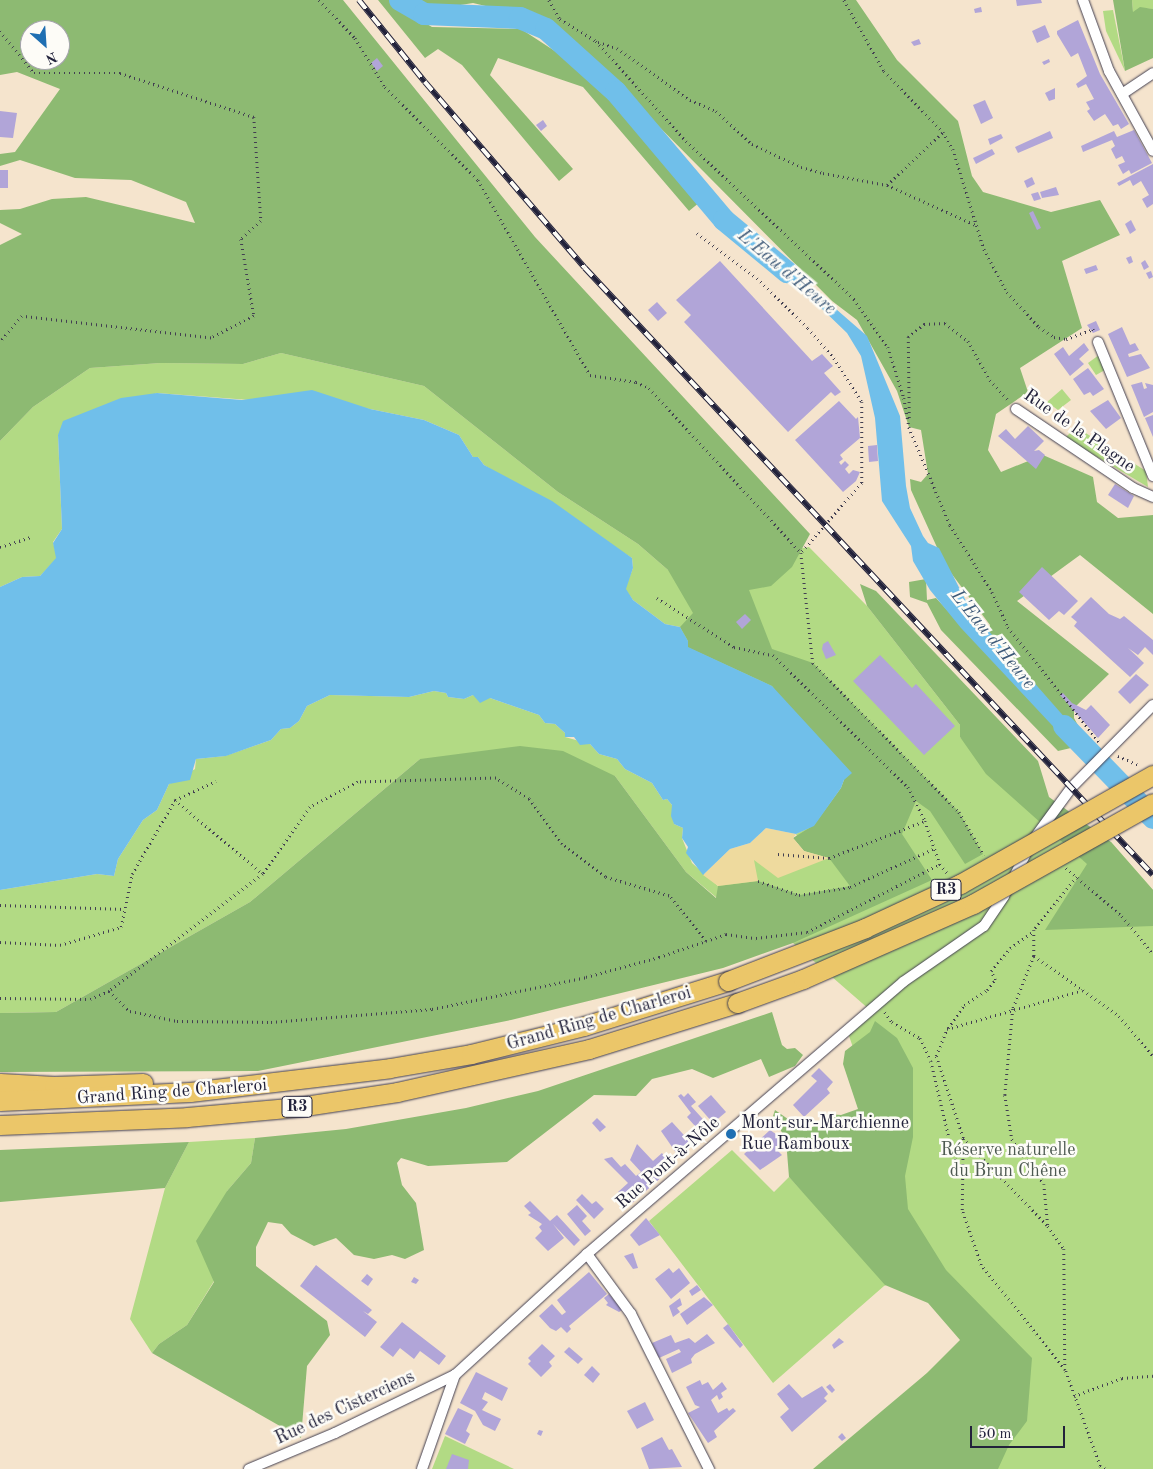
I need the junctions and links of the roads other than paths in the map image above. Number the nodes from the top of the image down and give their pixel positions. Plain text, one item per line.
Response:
1 (1083, 0) edge
2 (1153, 74) edge
3 (1122, 94) junction
4 (1153, 152) edge
5 (1098, 342) road end
6 (1016, 409) road end
7 (1153, 476) edge
8 (1153, 496) edge
9 (1153, 705) edge
10 (1148, 772) edge
11 (1153, 803) edge
12 (0, 1083) edge
13 (190, 1092) junction
14 (0, 1100) edge
15 (0, 1125) edge
16 (587, 1254) junction
17 (455, 1375) junction
18 (249, 1469) edge
19 (422, 1469) edge
20 (709, 1469) edge

1 - 3 street
2 - 3 street
3 - 4 street
5 - 7 street, Rue de la Plagne
6 - 8 street, Rue de la Plagne
9 - 16 street, Rue Pont-à-Nôle
10 - 13 highway, Grand Ring de Charleroi / R3, bridge
11 - 15 highway, Grand Ring de Charleroi / R3, bridge
12 - 13 highway
13 - 14 highway, Grand Ring de Charleroi / R3
16 - 17 street, Rue Pont-à-Nôle
16 - 20 street
17 - 18 street, Rue des Cisterciens
17 - 19 street, Rue Pont-à-Nôle

